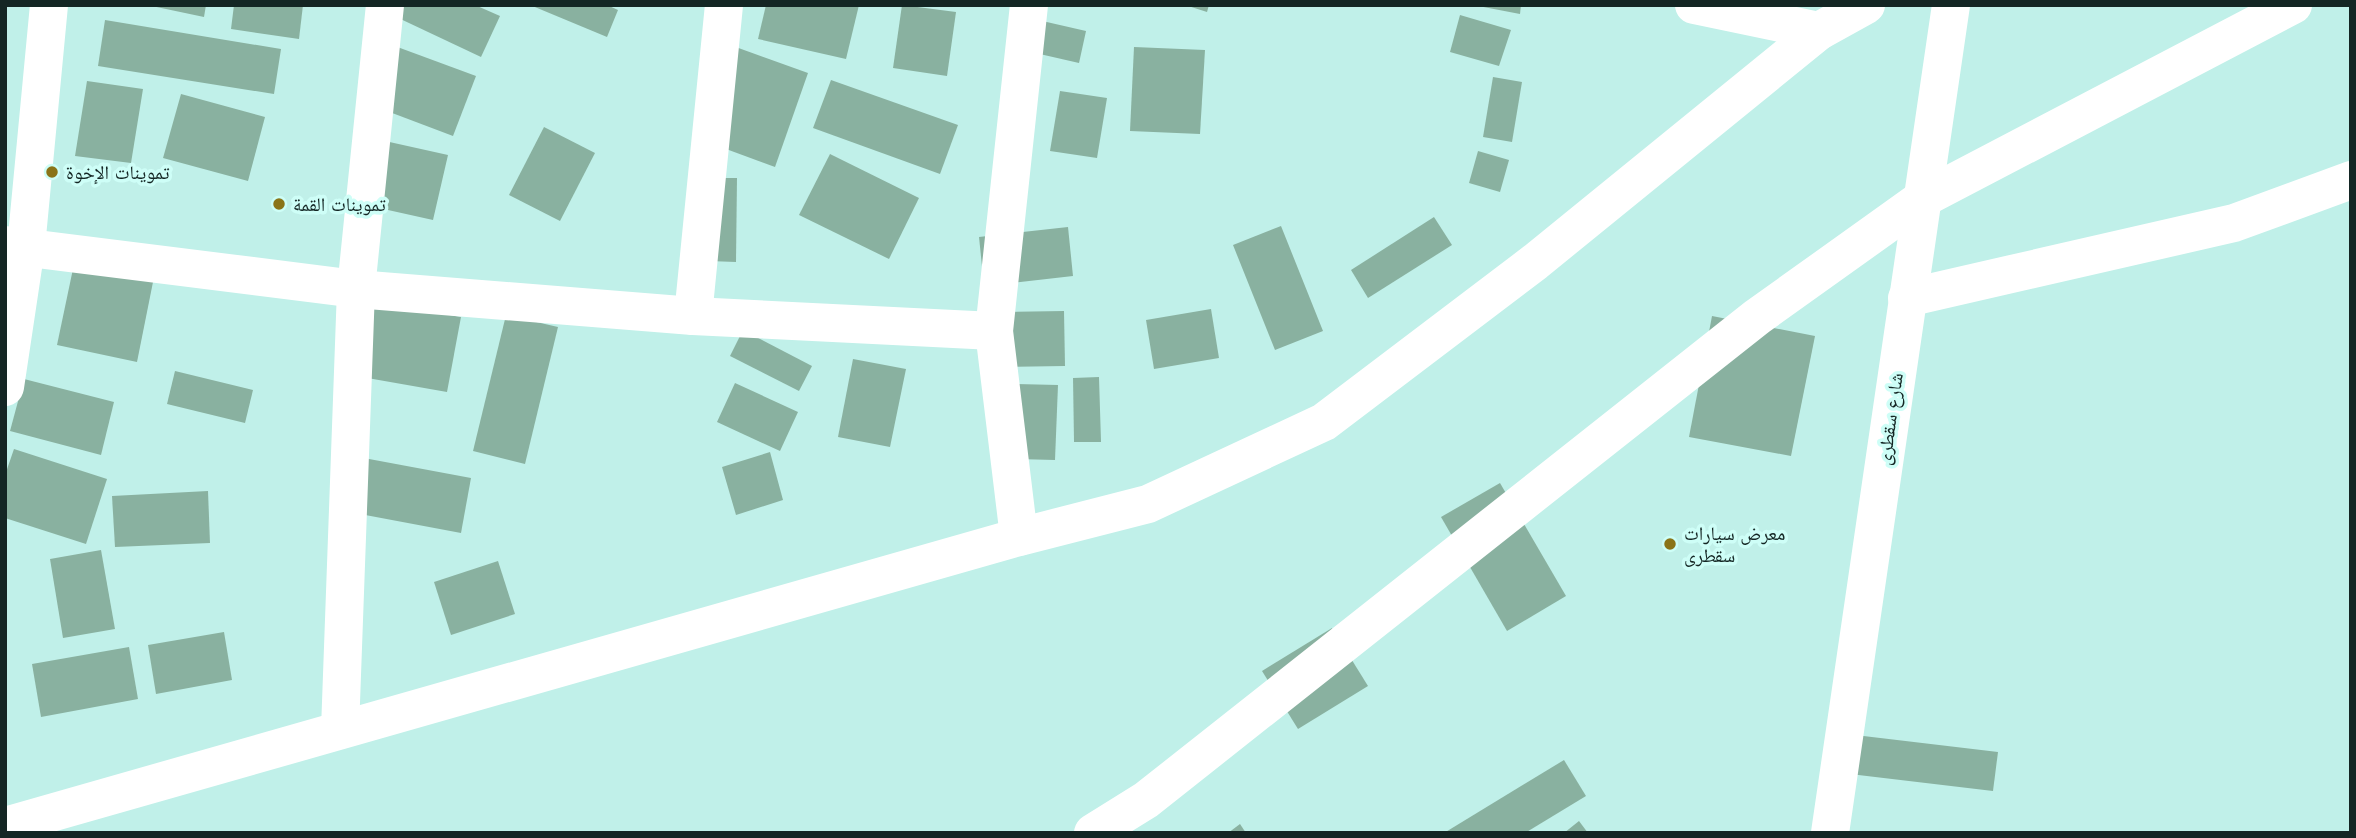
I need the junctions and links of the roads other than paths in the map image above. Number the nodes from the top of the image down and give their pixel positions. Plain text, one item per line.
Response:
1 (49, 5) edge
2 (385, 5) edge
3 (724, 5) edge
4 (1029, 5) edge
5 (1694, 5) edge
6 (1866, 5) edge
7 (1951, 5) edge
8 (2293, 5) edge
9 (1819, 31) junction
10 (2351, 180) edge
11 (1922, 199) junction
12 (16, 246) edge
13 (356, 289) junction
14 (1907, 298) junction
15 (693, 316) junction
16 (995, 331) junction
17 (5, 387) edge
18 (1019, 537) junction
19 (340, 730) junction
20 (5, 826) edge
21 (1093, 833) edge
22 (1830, 833) edge

1 - 12 street
2 - 13 street
3 - 15 street
4 - 16 street
5 - 9 street
6 - 9 street
7 - 11 street, شارع سقطرى
8 - 11 street
9 - 18 street
10 - 14 street
11 - 14 street, شارع سقطرى
11 - 21 street
12 - 13 street
12 - 17 street
13 - 15 street
13 - 19 street
14 - 22 street, شارع سقطرى
15 - 16 street
16 - 18 street
18 - 19 street
19 - 20 street

